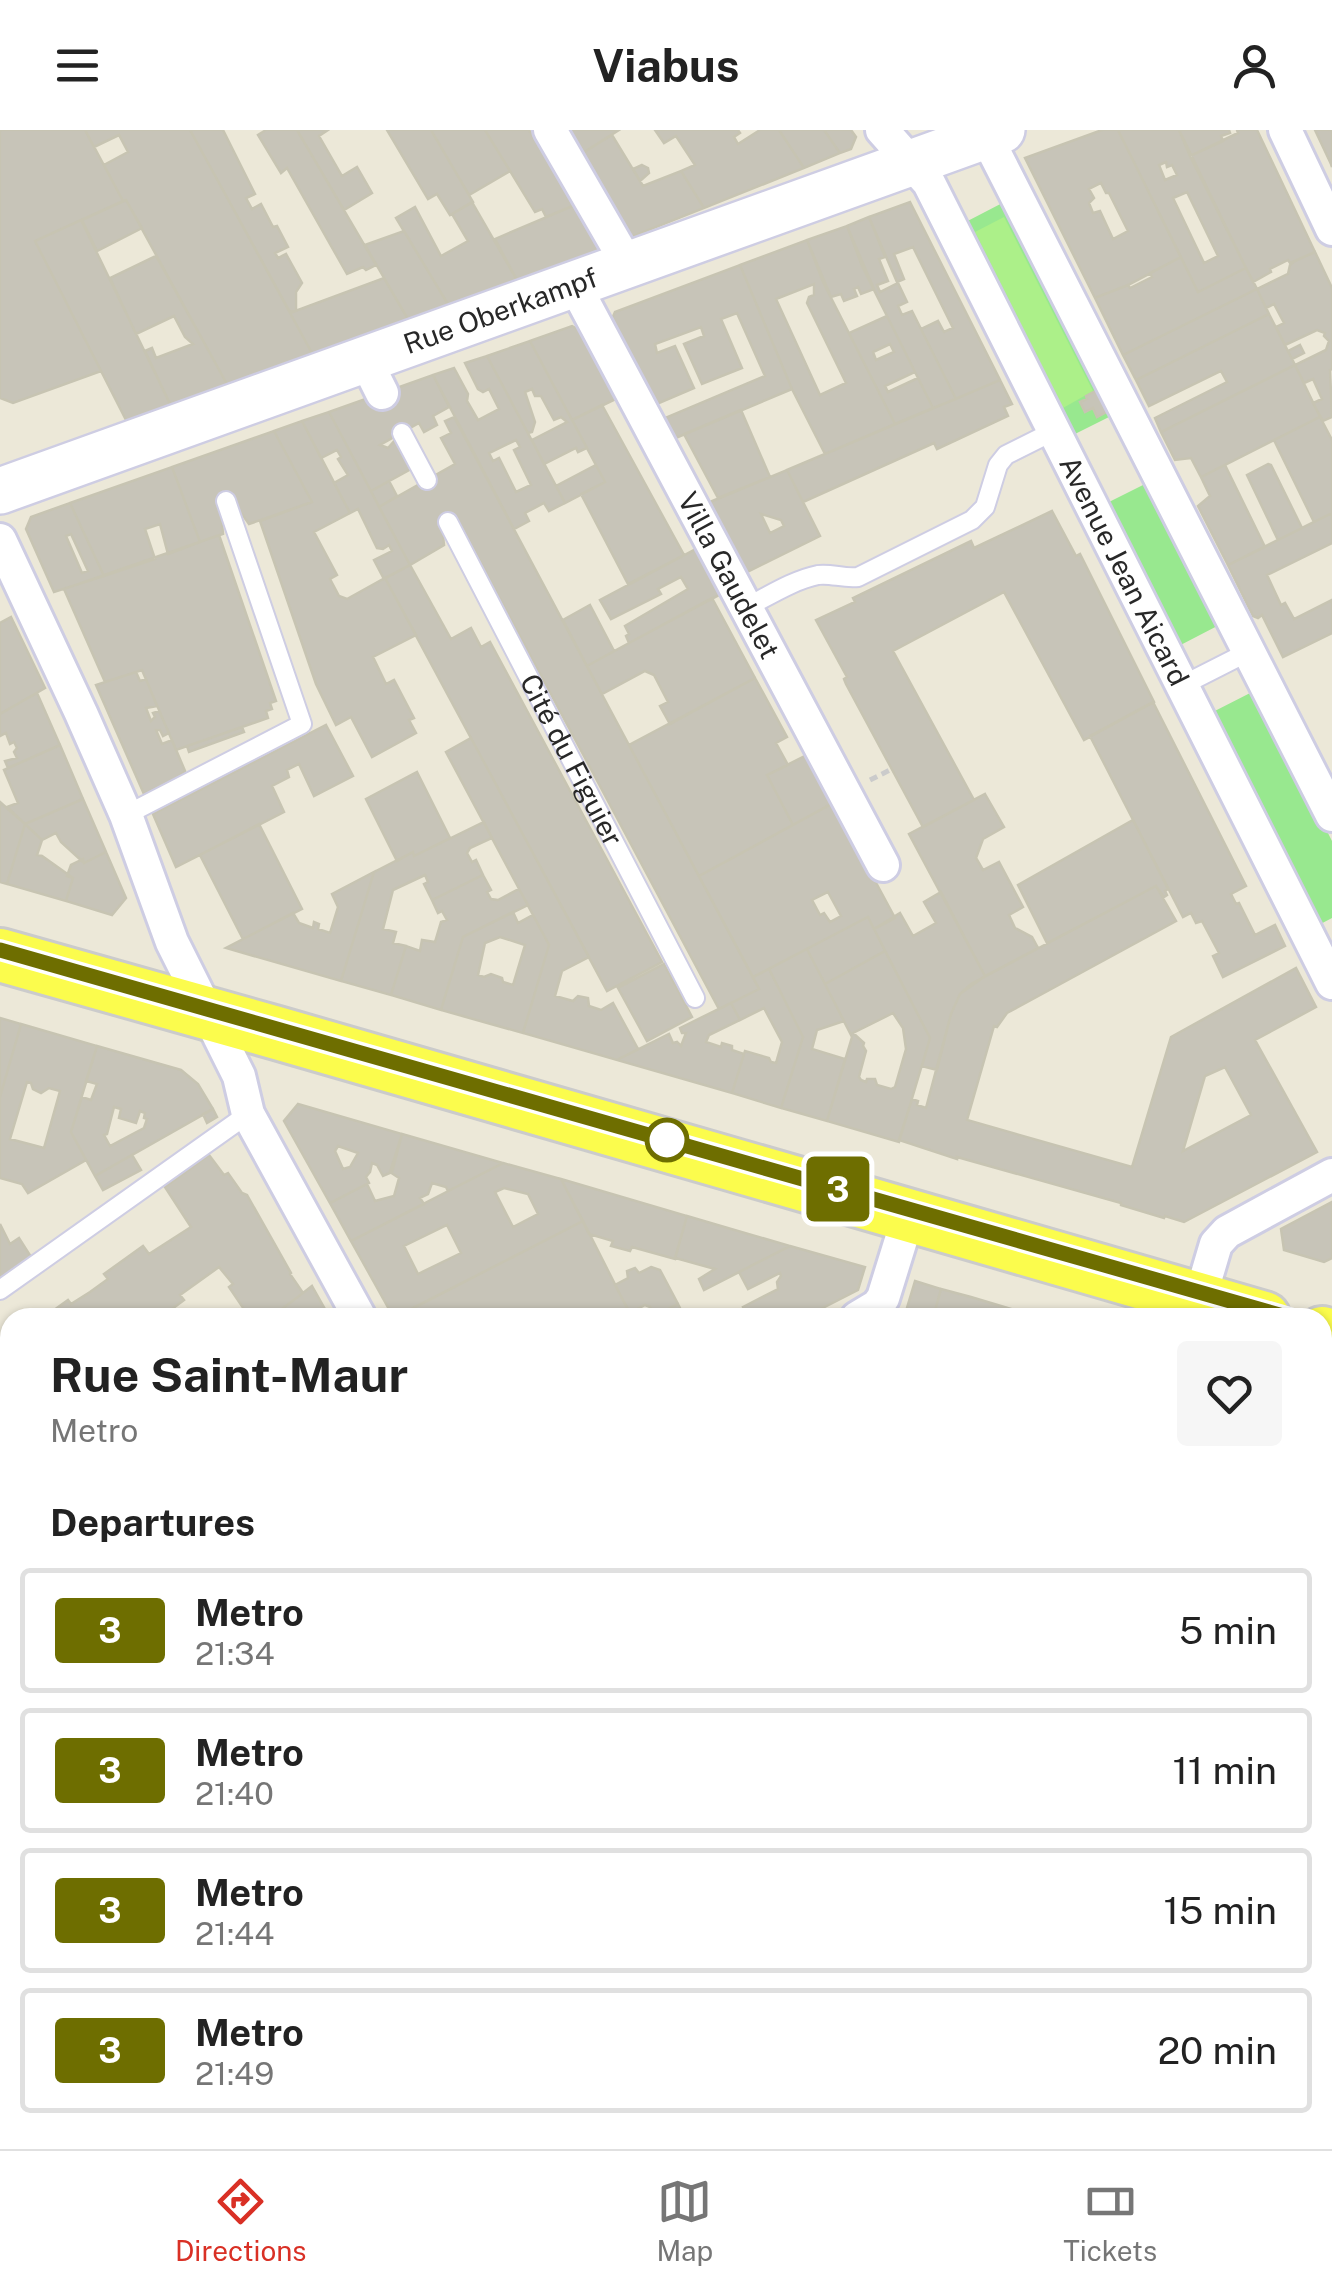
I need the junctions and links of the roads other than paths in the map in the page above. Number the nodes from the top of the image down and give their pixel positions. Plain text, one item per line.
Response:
1 (550, 130) edge
2 (1285, 130) edge
3 (994, 133) edge
4 (897, 146) edge
5 (1332, 229) edge
6 (628, 265) junction
7 (574, 284) junction
8 (1054, 431) junction
9 (402, 432) dead end
10 (427, 480) dead end
11 (0, 491) edge
12 (226, 501) dead end
13 (448, 522) dead end
14 (0, 540) edge
15 (744, 608) junction
16 (1248, 652) junction
17 (1181, 686) junction
18 (126, 815) junction
19 (1332, 815) edge
20 (884, 865) dead end
21 (0, 955) edge
22 (1328, 966) edge
23 (695, 998) dead end
24 (207, 1014) junction
25 (248, 1114) junction
26 (1332, 1175) edge
27 (906, 1215) junction
28 (0, 1290) edge
29 (1200, 1298) junction
30 (355, 1308) edge
31 (874, 1308) edge
32 (1232, 1308) edge

1 - 6 street
2 - 5 street
3 - 4 street, Rue Oberkampf
3 - 16 street
4 - 6 street, Rue Oberkampf
4 - 8 street, Avenue Jean Aicard
6 - 7 street, Rue Oberkampf
7 - 11 street, Rue Oberkampf
7 - 15 street, Villa Gaudelet
8 - 15 lane
8 - 17 street, Avenue Jean Aicard
9 - 10 lane
12 - 18 lane
13 - 23 lane, Cité du Figuier
14 - 18 street
15 - 20 street, Villa Gaudelet
16 - 17 lane
16 - 19 street
17 - 22 street, Avenue Jean Aicard
18 - 24 street
21 - 24 main road
24 - 25 street
24 - 27 main road
25 - 28 lane
25 - 30 street
26 - 29 street
27 - 29 main road
27 - 31 street
29 - 32 main road

